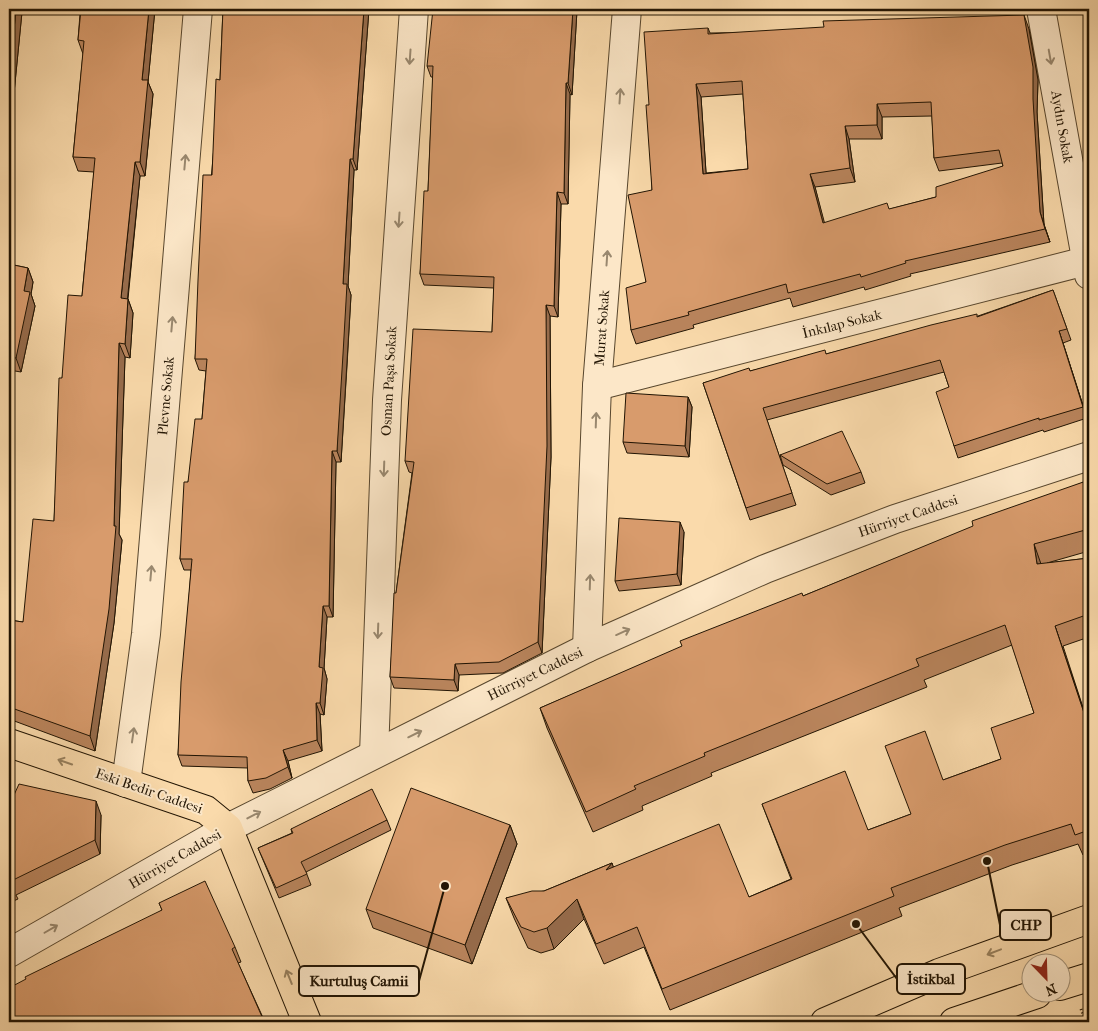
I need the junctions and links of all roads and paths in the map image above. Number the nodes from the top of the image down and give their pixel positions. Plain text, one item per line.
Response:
1 (198, 9) edge
2 (414, 9) edge
3 (627, 9) edge
4 (1041, 9) edge
5 (1088, 268) edge
6 (597, 386) junction
7 (1089, 456) edge
8 (587, 648) junction
9 (9, 742) edge
10 (374, 754) junction
11 (126, 783) junction
12 (228, 828) junction
13 (1089, 919) edge
14 (9, 953) edge
15 (1089, 977) edge
16 (1070, 983) edge
17 (1020, 1000) edge
18 (307, 1022) edge
19 (825, 1022) edge
20 (954, 1022) edge

11 -> 1 street, Plevne Sokak
2 -> 10 street, Osman Paşa Sokak
6 -> 3 street, Murat Sokak
4 -> 5 street, Aydın Sokak
5 - 6 street, İnkılap Sokak
8 -> 6 street, Murat Sokak
8 -> 7 street, Hürriyet Caddesi
10 -> 8 street, Hürriyet Caddesi
11 -> 9 main road, Eski Bedir Caddesi
12 -> 10 street, Hürriyet Caddesi
11 - 12 main road, Eski Bedir Caddesi
14 -> 12 street, Hürriyet Caddesi
18 -> 12 main road, Eski Bedir Caddesi
13 -> 19 main road
15 - 16 main road
17 - 20 main road

